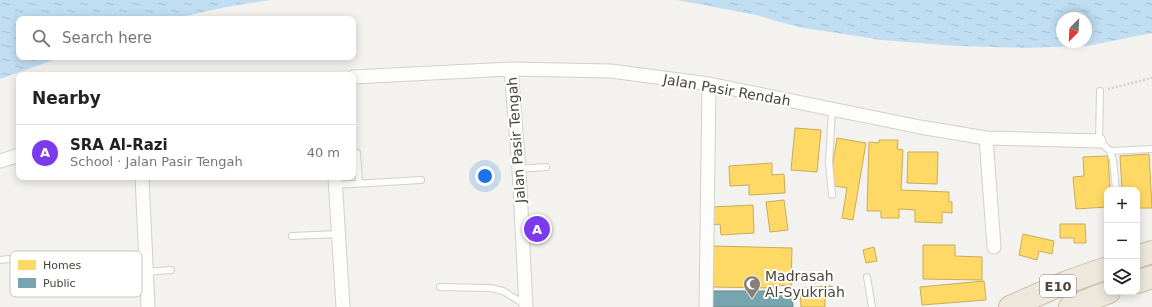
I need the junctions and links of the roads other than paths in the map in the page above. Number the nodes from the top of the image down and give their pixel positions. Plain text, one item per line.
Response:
1 (511, 69) junction
2 (356, 77) edge
3 (709, 84) junction
4 (1100, 91) road end
5 (832, 110) junction
6 (986, 138) junction
7 (1099, 141) junction
8 (1152, 149) edge
9 (1110, 152) junction
10 (357, 153) dead end
11 (16, 156) edge
12 (0, 161) edge
13 (546, 167) dead end
14 (519, 168) junction
15 (142, 180) edge
16 (421, 180) dead end
17 (335, 181) edge
18 (359, 183) junction
19 (1116, 187) edge
20 (832, 195) dead end
21 (338, 234) junction
22 (292, 236) dead end
23 (994, 247) dead end
24 (1152, 252) edge
25 (1140, 256) edge
26 (10, 259) dead end
27 (0, 260) edge
28 (1104, 269) edge
29 (171, 270) dead end
30 (146, 272) junction
31 (867, 276) dead end
32 (1152, 277) edge
33 (1140, 281) edge
34 (440, 287) dead end
35 (1104, 294) edge
36 (526, 306) edge
37 (148, 307) edge
38 (343, 307) edge
39 (706, 307) edge
40 (872, 307) edge
41 (1010, 307) edge
42 (1070, 307) edge

1 - 2 street, Jalan Pasir Rendah
1 - 3 street, Jalan Pasir Rendah
1 - 14 street, Jalan Pasir Tengah
3 - 5 street, Jalan Pasir Rendah
3 - 39 street
4 - 7 lane
5 - 6 street, Jalan Pasir Rendah
5 - 20 lane
6 - 7 street, Jalan Pasir Rendah
6 - 23 street
7 - 9 lane
8 - 9 lane
9 - 19 lane
10 - 18 lane
11 - 12 street
13 - 14 lane
14 - 36 street, Jalan Pasir Tengah
15 - 30 street
16 - 18 lane
17 - 18 lane
17 - 21 street
21 - 22 lane
21 - 38 street
24 - 25 highway
26 - 27 lane
28 - 41 highway, E10
29 - 30 lane
30 - 37 street
31 - 40 lane
32 - 33 highway
34 - 36 lane
35 - 42 highway, E10

